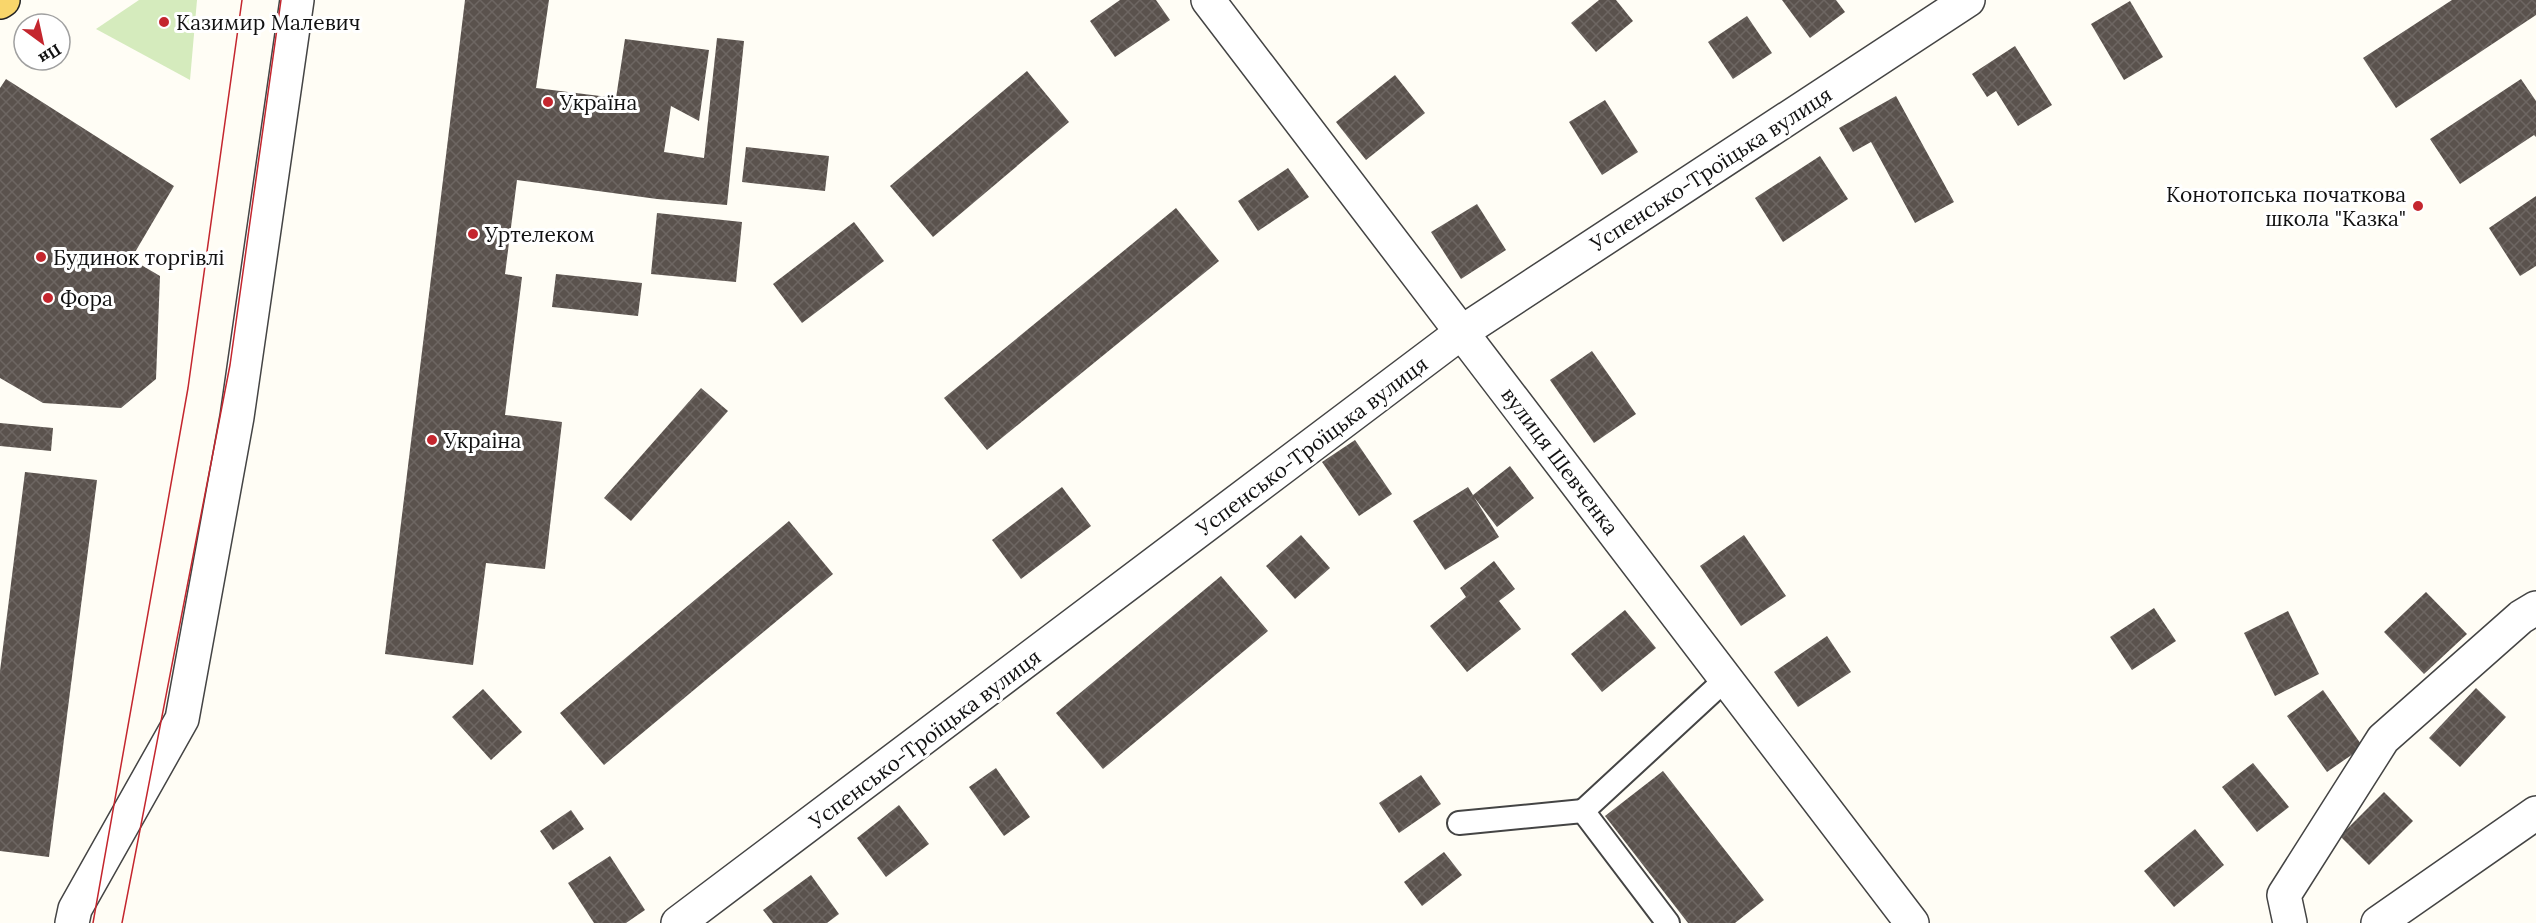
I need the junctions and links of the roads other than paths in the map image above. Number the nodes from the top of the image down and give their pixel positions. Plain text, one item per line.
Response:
1 (297, 0) edge
2 (1208, 0) edge
3 (1968, 0) edge
4 (1462, 332) junction
5 (2536, 608) edge
6 (1726, 680) junction
7 (1583, 811) junction
8 (2536, 813) edge
9 (1460, 823) dead end
10 (716, 913) edge
11 (72, 923) edge
12 (678, 923) edge
13 (1668, 923) edge
14 (1912, 923) edge
15 (2290, 923) edge
16 (2378, 923) edge

1 - 11 street
2 - 4 street, вулиця Шевченка
3 - 4 street, Успенсько-Троїцька вулиця
4 - 6 street, вулиця Шевченка
4 - 10 street, Успенсько-Троїцька вулиця
5 - 15 street
6 - 7 lane
6 - 14 street, вулиця Шевченка
7 - 9 lane
7 - 13 lane
8 - 16 street
10 - 12 street, Успенсько-Троїцька вулиця

